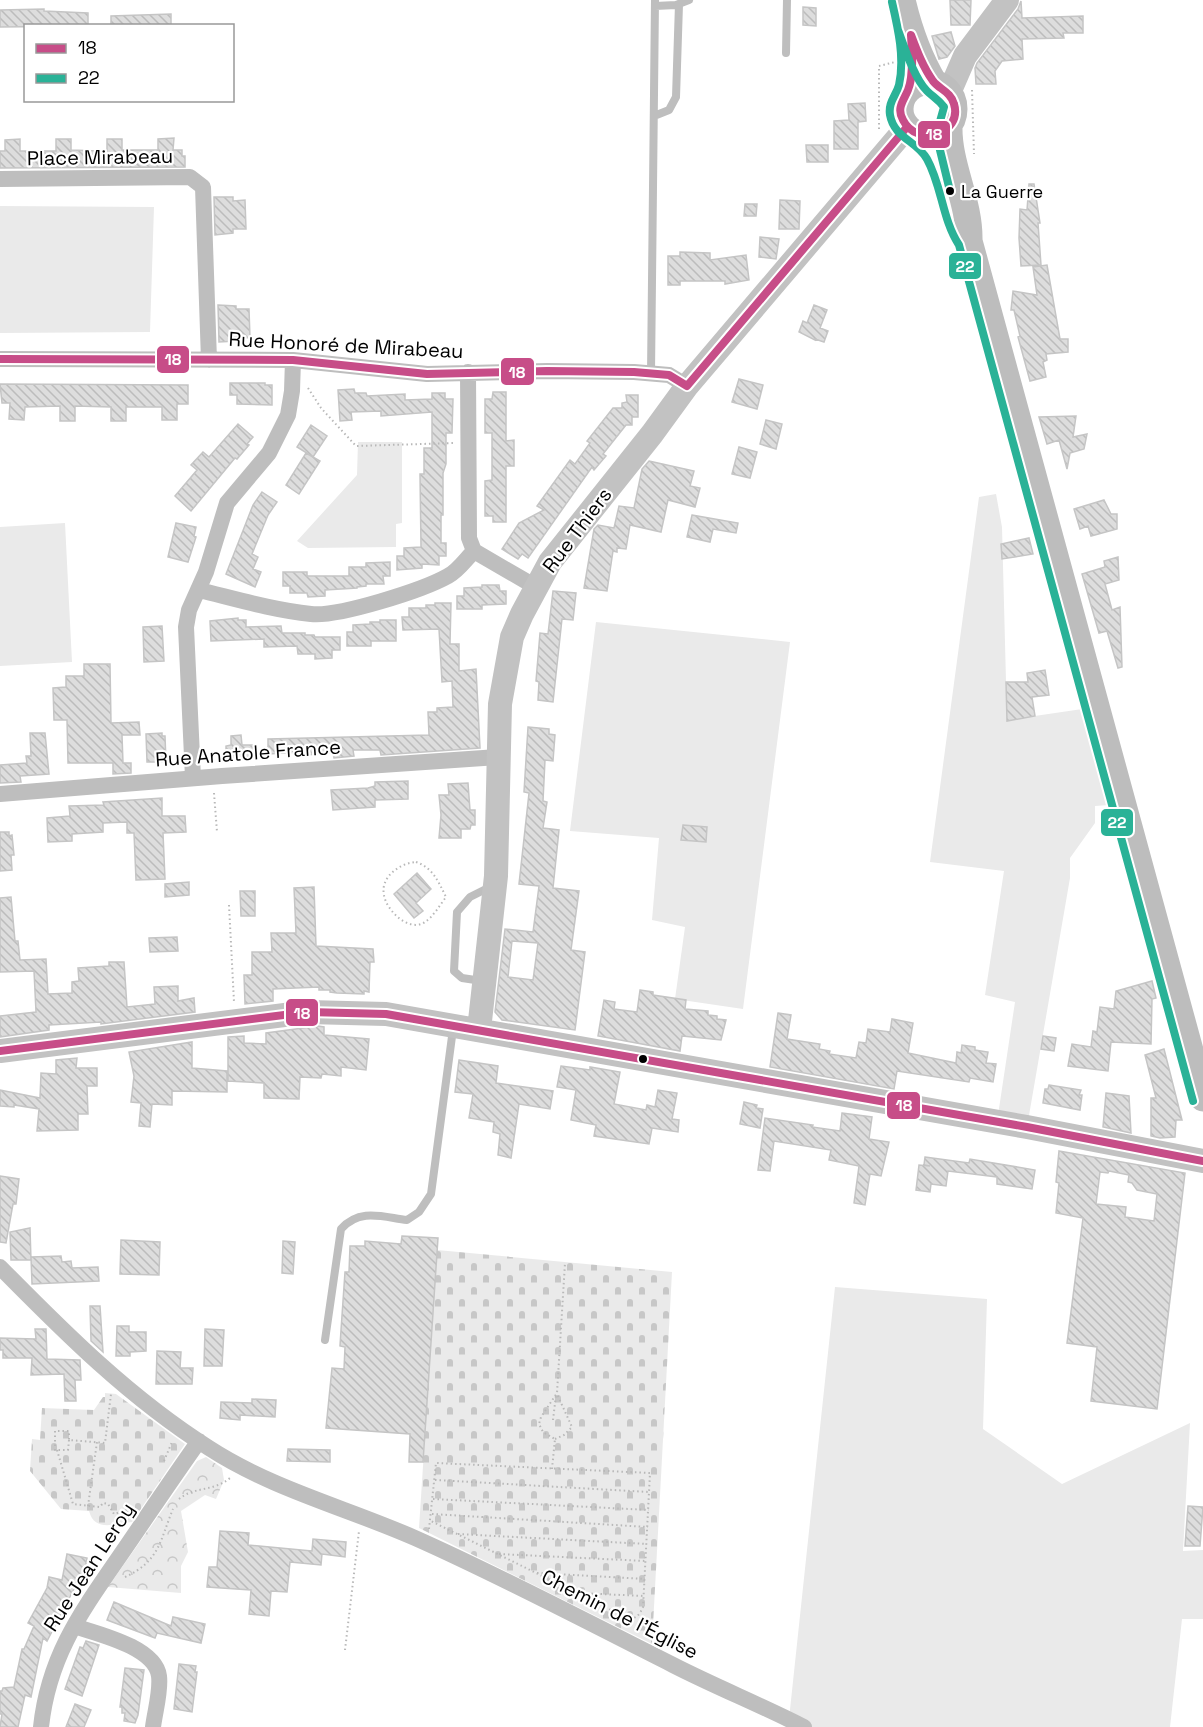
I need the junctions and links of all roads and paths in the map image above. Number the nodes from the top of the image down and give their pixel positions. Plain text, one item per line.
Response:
1 (689, 0) edge
2 (787, 0) edge
3 (902, 0) edge
4 (1007, 0) edge
5 (655, 3) edge
6 (679, 4) junction
7 (911, 47) junction
8 (786, 53) dead end
9 (941, 87) junction
10 (654, 116) junction
11 (949, 126) junction
12 (916, 132) junction
13 (888, 151) junction
14 (952, 161) junction
15 (0, 179) edge
16 (969, 241) junction
17 (0, 359) edge
18 (209, 360) junction
19 (293, 368) junction
20 (468, 372) junction
21 (651, 374) junction
22 (687, 386) junction
23 (469, 443) junction
24 (474, 551) junction
25 (536, 587) junction
26 (199, 590) junction
27 (498, 758) junction
28 (212, 777) junction
29 (193, 778) junction
30 (0, 794) edge
31 (217, 832) dead end
32 (495, 885) junction
33 (229, 905) dead end
34 (420, 924) joint
35 (484, 982) junction
36 (231, 1022) junction
37 (453, 1026) junction
38 (479, 1030) junction
39 (0, 1051) edge
40 (1203, 1098) edge
41 (1203, 1161) edge
42 (565, 1263) dead end
43 (0, 1267) edge
44 (325, 1340) dead end
45 (119, 1382) junction
46 (557, 1393) junction
47 (553, 1420) dead end
48 (173, 1439) dead end
49 (555, 1439) junction
50 (69, 1440) junction
51 (199, 1441) junction
52 (97, 1442) junction
53 (57, 1450) junction
54 (163, 1464) dead end
55 (552, 1469) junction
56 (230, 1478) dead end
57 (435, 1480) junction
58 (649, 1492) junction
59 (433, 1498) junction
60 (88, 1506) junction
61 (134, 1508) dead end
62 (128, 1510) junction
63 (649, 1510) junction
64 (432, 1514) junction
65 (361, 1516) junction
66 (431, 1521) junction
67 (648, 1527) junction
68 (456, 1534) junction
69 (132, 1537) junction
70 (420, 1540) junction
71 (647, 1544) junction
72 (496, 1554) junction
73 (646, 1561) junction
74 (535, 1573) junction
75 (645, 1579) junction
76 (100, 1585) junction
77 (576, 1593) junction
78 (644, 1596) junction
79 (74, 1626) junction
80 (345, 1650) dead end
81 (41, 1727) edge
82 (153, 1727) edge
83 (804, 1727) edge

1 - 6 lane
2 - 8 lane
3 - 7 main road
4 - 9 main road
5 - 6 lane
5 - 10 lane
6 - 10 lane
7 - 9 main road
7 - 13 path
9 - 11 main road
9 - 12 main road
9 - 14 path
10 - 21 lane
11 - 12 main road
11 - 14 main road
12 - 13 main road, Rue Thiers
12 - 16 main road
13 - 22 main road, Rue Thiers
14 - 16 main road
15 - 18 street, Place Mirabeau
16 - 40 main road
17 - 18 street, Rue Honoré de Mirabeau
18 - 19 street, Rue Honoré de Mirabeau
19 - 20 street, Rue Honoré de Mirabeau
19 - 23 path
19 - 26 street
20 - 21 street, Rue Honoré de Mirabeau
20 - 23 street
21 - 22 street, Rue Honoré de Mirabeau
22 - 25 main road, Rue Thiers
23 - 24 street
24 - 25 street
24 - 26 street
25 - 27 main road, Rue Thiers
26 - 29 street
27 - 28 street, Rue Anatole France
27 - 32 main road, Rue Thiers
28 - 29 street, Rue Anatole France
28 - 31 path
29 - 30 street, Rue Anatole France
32 - 35 main road, Rue Thiers
32 - 35 lane
33 - 36 path
34 - 34 path
35 - 38 main road, Rue Thiers
36 - 37 main road
36 - 39 main road
37 - 38 main road
37 - 44 lane
38 - 41 main road
42 - 46 path
43 - 45 street, Chemin de l'Église
45 - 51 street, Chemin de l'Église
45 - 52 path
46 - 47 path
46 - 49 path
46 - 49 path
48 - 54 path
49 - 55 path
50 - 52 path
50 - 53 path
50 - 53 path
51 - 65 street, Chemin de l'Église
51 - 69 street, Rue Jean Leroy
52 - 60 path
53 - 60 path
55 - 57 path
55 - 58 path
56 - 76 path
57 - 58 path
57 - 59 path
58 - 63 path
59 - 63 path
59 - 64 path
60 - 62 path
61 - 62 path
62 - 69 path
63 - 67 path
64 - 66 path
64 - 67 path
65 - 70 street, Chemin de l'Église
65 - 80 path
66 - 68 path
66 - 70 path
67 - 71 path
68 - 71 path
68 - 72 path
69 - 76 street, Rue Jean Leroy
70 - 83 street, Chemin de l'Église
71 - 73 path
72 - 73 path
72 - 74 path
73 - 75 path
74 - 75 path
74 - 77 path
75 - 78 path
76 - 79 street, Rue Jean Leroy
77 - 78 path
77 - 78 path
79 - 81 street, Rue Jean Leroy
79 - 82 street

